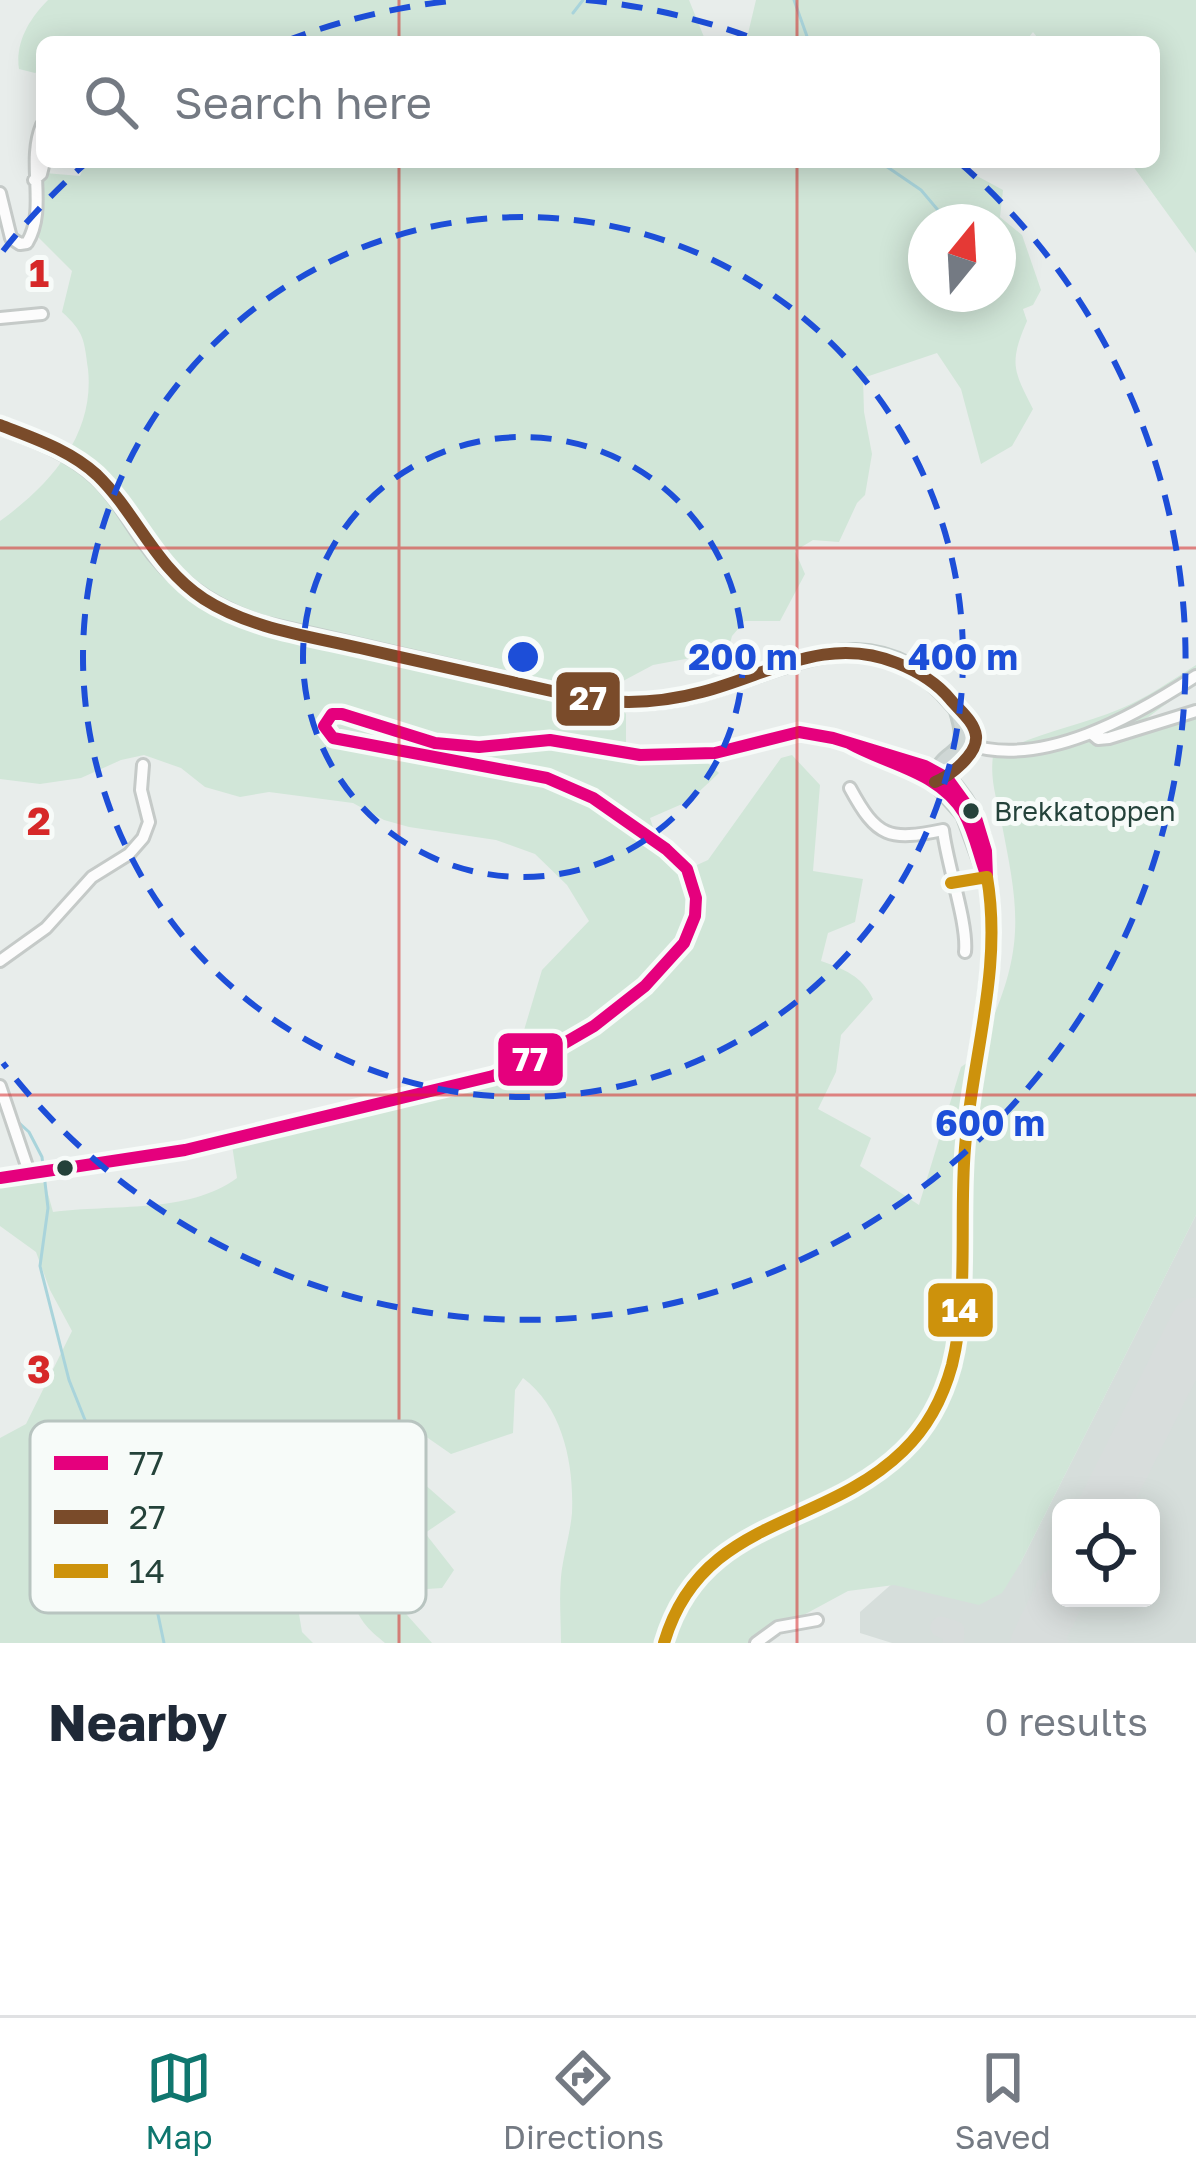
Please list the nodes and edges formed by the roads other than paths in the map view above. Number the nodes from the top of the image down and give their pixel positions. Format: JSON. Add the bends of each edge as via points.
{"nodes":[{"id":1,"x":36,"y":141,"type":"edge"},
{"id":2,"x":42,"y":168,"type":"edge"},
{"id":3,"x":34,"y":181,"type":"junction"},
{"id":4,"x":0,"y":193,"type":"edge"},
{"id":5,"x":43,"y":314,"type":"dead end"},
{"id":6,"x":0,"y":318,"type":"edge"},
{"id":7,"x":0,"y":425,"type":"edge"},
{"id":8,"x":1196,"y":676,"type":"edge"},
{"id":9,"x":1196,"y":711,"type":"edge"},
{"id":10,"x":1092,"y":734,"type":"junction"},
{"id":11,"x":970,"y":745,"type":"junction"},
{"id":12,"x":143,"y":765,"type":"dead end"},
{"id":13,"x":940,"y":777,"type":"junction"},
{"id":14,"x":850,"y":788,"type":"dead end"},
{"id":15,"x":987,"y":878,"type":"junction"},
{"id":16,"x":951,"y":883,"type":"junction"},
{"id":17,"x":965,"y":952,"type":"dead end"},
{"id":18,"x":0,"y":961,"type":"edge"},
{"id":19,"x":0,"y":1086,"type":"edge"},
{"id":20,"x":30,"y":1174,"type":"junction"},
{"id":21,"x":0,"y":1178,"type":"edge"},
{"id":22,"x":817,"y":1620,"type":"dead end"},
{"id":23,"x":664,"y":1643,"type":"edge"},
{"id":24,"x":756,"y":1643,"type":"edge"}],
"edges":[{"from":1,"to":3,"type":"street"},
{"from":2,"to":3,"type":"street"},
{"from":3,"to":4,"type":"street","via":[[36,219],[24,244],[11,238]]},
{"from":5,"to":6,"type":"street"},
{"from":7,"to":11,"type":"main road","via":[[86,466],[180,581],[264,625],[632,704],[712,689],[810,655],[854,652],[910,668],[938,687],[973,729]]},
{"from":8,"to":10,"type":"street"},
{"from":9,"to":10,"type":"street","via":[[1109,738]]},
{"from":10,"to":11,"type":"street","via":[[1002,751]]},
{"from":11,"to":13,"type":"main road"},
{"from":12,"to":18,"type":"street","via":[[143,838]]},
{"from":13,"to":15,"type":"main road","via":[[964,814]]},
{"from":13,"to":20,"type":"street","via":[[799,732],[732,751],[664,756],[550,740],[467,747],[332,714],[324,726],[333,738],[547,778],[593,798],[687,869],[696,907],[684,943],[594,1026],[493,1076],[204,1146]]},
{"from":14,"to":16,"type":"street","via":[[886,834],[943,830]]},
{"from":15,"to":16,"type":"street"},
{"from":15,"to":23,"type":"main road","via":[[991,968],[966,1130],[956,1342],[943,1392],[922,1430],[887,1465],[721,1553],[679,1604]]},
{"from":16,"to":17,"type":"street"},
{"from":19,"to":20,"type":"street"},
{"from":20,"to":21,"type":"street"},
{"from":22,"to":24,"type":"street","via":[[778,1627]]}]}
